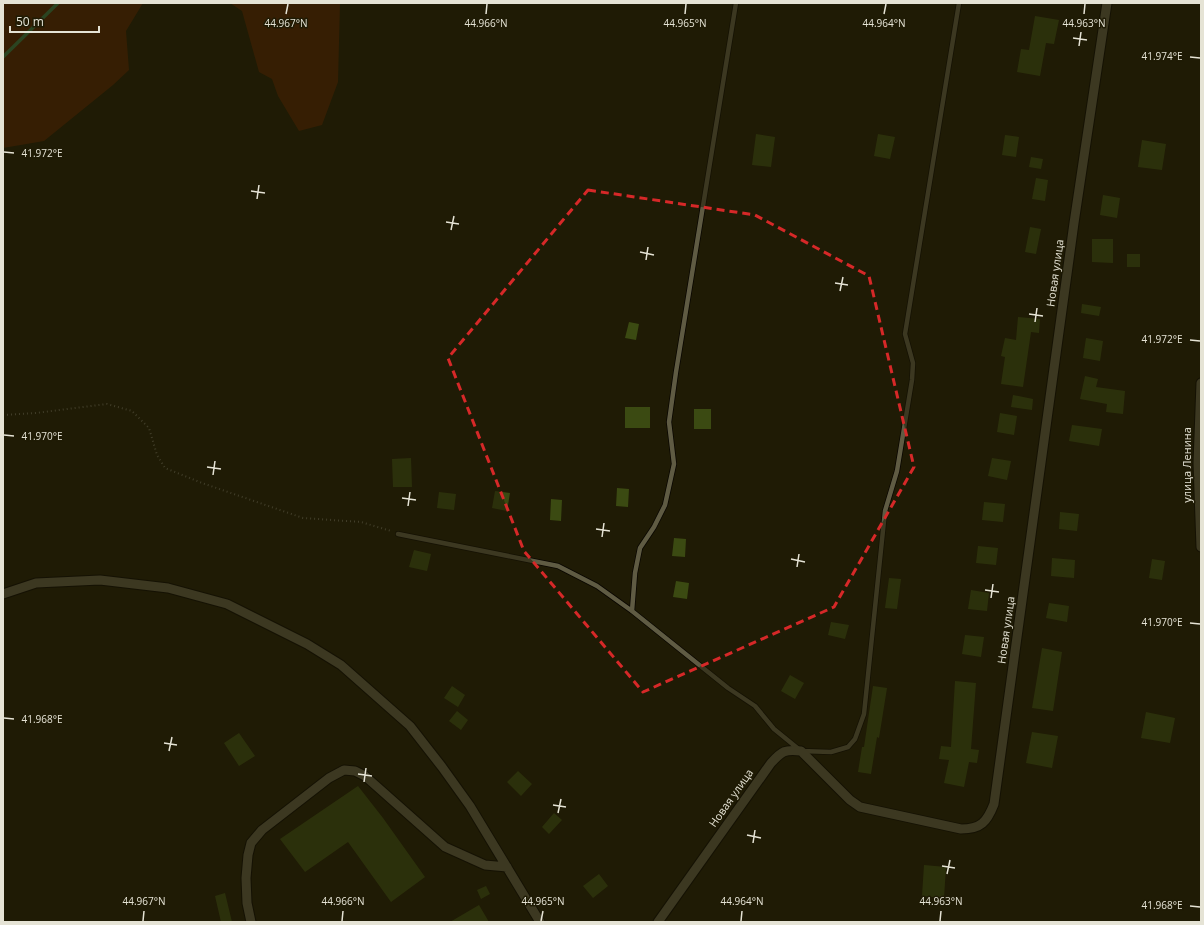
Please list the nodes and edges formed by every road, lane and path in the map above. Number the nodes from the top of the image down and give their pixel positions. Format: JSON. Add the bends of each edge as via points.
{"nodes":[{"id":1,"x":736,"y":3,"type":"edge"},
{"id":2,"x":959,"y":3,"type":"edge"},
{"id":3,"x":1107,"y":3,"type":"edge"},
{"id":4,"x":1201,"y":383,"type":"edge"},
{"id":5,"x":3,"y":414,"type":"edge"},
{"id":6,"x":398,"y":534,"type":"joint"},
{"id":7,"x":1201,"y":547,"type":"edge"},
{"id":8,"x":3,"y":594,"type":"edge"},
{"id":9,"x":632,"y":611,"type":"junction"},
{"id":10,"x":801,"y":751,"type":"junction"},
{"id":11,"x":507,"y":867,"type":"junction"},
{"id":12,"x":251,"y":922,"type":"edge"},
{"id":13,"x":540,"y":922,"type":"edge"},
{"id":14,"x":658,"y":922,"type":"edge"}],
"edges":[{"from":1,"to":9,"type":"lane","via":[[669,422],[674,464],[665,505],[640,548],[634,573]]},
{"from":2,"to":10,"type":"lane","via":[[905,334],[913,363],[912,380],[897,471],[885,511],[864,714],[855,739],[848,747],[831,752]]},
{"from":3,"to":10,"type":"street","name":"Новая улица","via":[[994,804],[989,818],[973,829],[962,829],[860,807]]},
{"from":4,"to":7,"type":"street","name":"улица Ленина","via":[[1198,464]]},
{"from":5,"to":6,"type":"path","via":[[36,413],[107,404],[132,411],[149,428],[157,455],[165,468],[304,518],[361,522]]},
{"from":6,"to":9,"type":"lane","via":[[558,566],[597,586]]},
{"from":8,"to":11,"type":"street","via":[[36,583],[100,580],[168,588],[227,604],[307,644],[341,664],[410,726],[470,806]]},
{"from":9,"to":10,"type":"lane","via":[[755,706],[774,729]]},
{"from":10,"to":14,"type":"street","name":"Новая улица","via":[[780,752],[771,762]]},
{"from":11,"to":12,"type":"street","via":[[485,865],[445,847],[364,776],[355,771],[344,770],[329,778],[268,825],[251,843],[246,878]]},
{"from":11,"to":13,"type":"street"}]}
